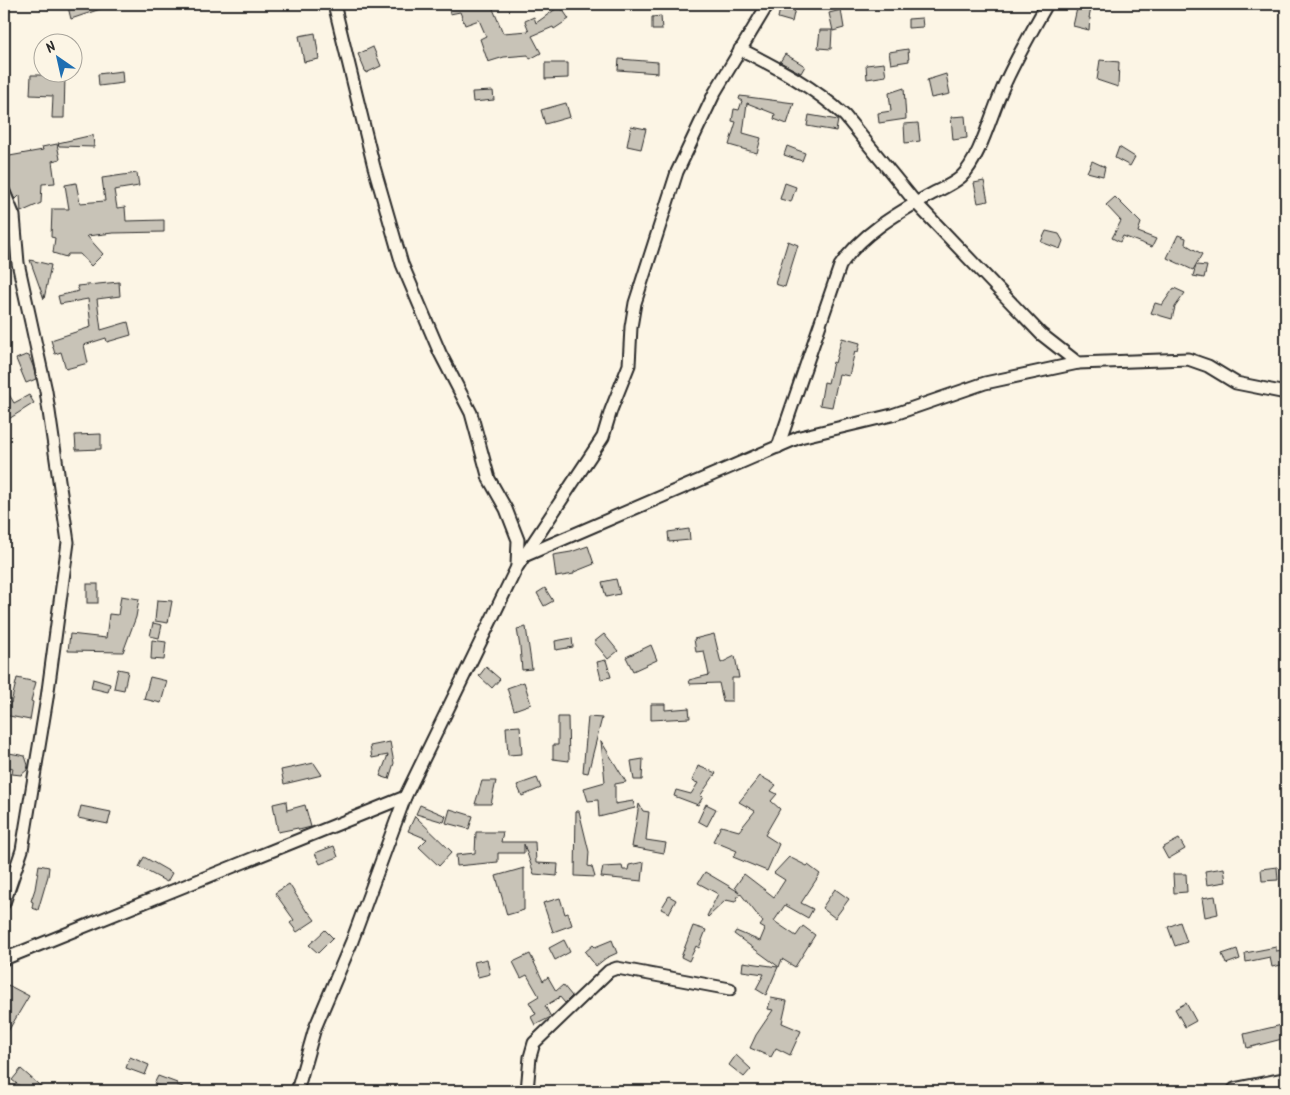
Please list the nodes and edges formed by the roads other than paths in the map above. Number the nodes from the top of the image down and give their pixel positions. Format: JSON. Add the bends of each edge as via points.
{"nodes":[{"id":1,"x":334,"y":4,"type":"edge"},
{"id":2,"x":768,"y":4,"type":"edge"},
{"id":3,"x":1047,"y":4,"type":"edge"},
{"id":4,"x":740,"y":49,"type":"junction"},
{"id":5,"x":4,"y":192,"type":"edge"},
{"id":6,"x":916,"y":203,"type":"junction"},
{"id":7,"x":1078,"y":363,"type":"junction"},
{"id":8,"x":1286,"y":393,"type":"edge"},
{"id":9,"x":778,"y":448,"type":"junction"},
{"id":10,"x":524,"y":556,"type":"junction"},
{"id":11,"x":517,"y":567,"type":"junction"},
{"id":12,"x":405,"y":797,"type":"junction"},
{"id":13,"x":4,"y":903,"type":"edge"},
{"id":14,"x":4,"y":959,"type":"edge"},
{"id":15,"x":730,"y":989,"type":"dead end"},
{"id":16,"x":1286,"y":1081,"type":"edge"},
{"id":17,"x":297,"y":1091,"type":"edge"},
{"id":18,"x":527,"y":1091,"type":"edge"},
{"id":19,"x":1236,"y":1091,"type":"edge"}],
"edges":[{"from":1,"to":11,"type":"street","via":[[402,264],[471,413],[489,480],[506,509],[518,540]]},
{"from":2,"to":4,"type":"street"},
{"from":3,"to":6,"type":"street","via":[[1005,82],[968,169],[960,178]]},
{"from":4,"to":6,"type":"street","via":[[810,86],[833,104]]},
{"from":4,"to":10,"type":"street","via":[[676,172],[635,303],[630,365],[603,437]]},
{"from":5,"to":13,"type":"street","via":[[14,216],[18,263],[46,391],[68,542],[22,850]]},
{"from":6,"to":7,"type":"street","via":[[1041,334]]},
{"from":6,"to":9,"type":"street","via":[[870,233],[849,252],[840,266]]},
{"from":7,"to":8,"type":"street","via":[[1188,359],[1208,366],[1236,383]]},
{"from":7,"to":9,"type":"street","via":[[985,383],[892,415],[800,437]]},
{"from":9,"to":10,"type":"street"},
{"from":10,"to":11,"type":"street"},
{"from":11,"to":12,"type":"street"},
{"from":12,"to":14,"type":"street"},
{"from":12,"to":17,"type":"street","via":[[352,941],[315,1028]]},
{"from":15,"to":18,"type":"street","via":[[617,968],[609,971],[534,1043]]},
{"from":16,"to":19,"type":"street"}]}
